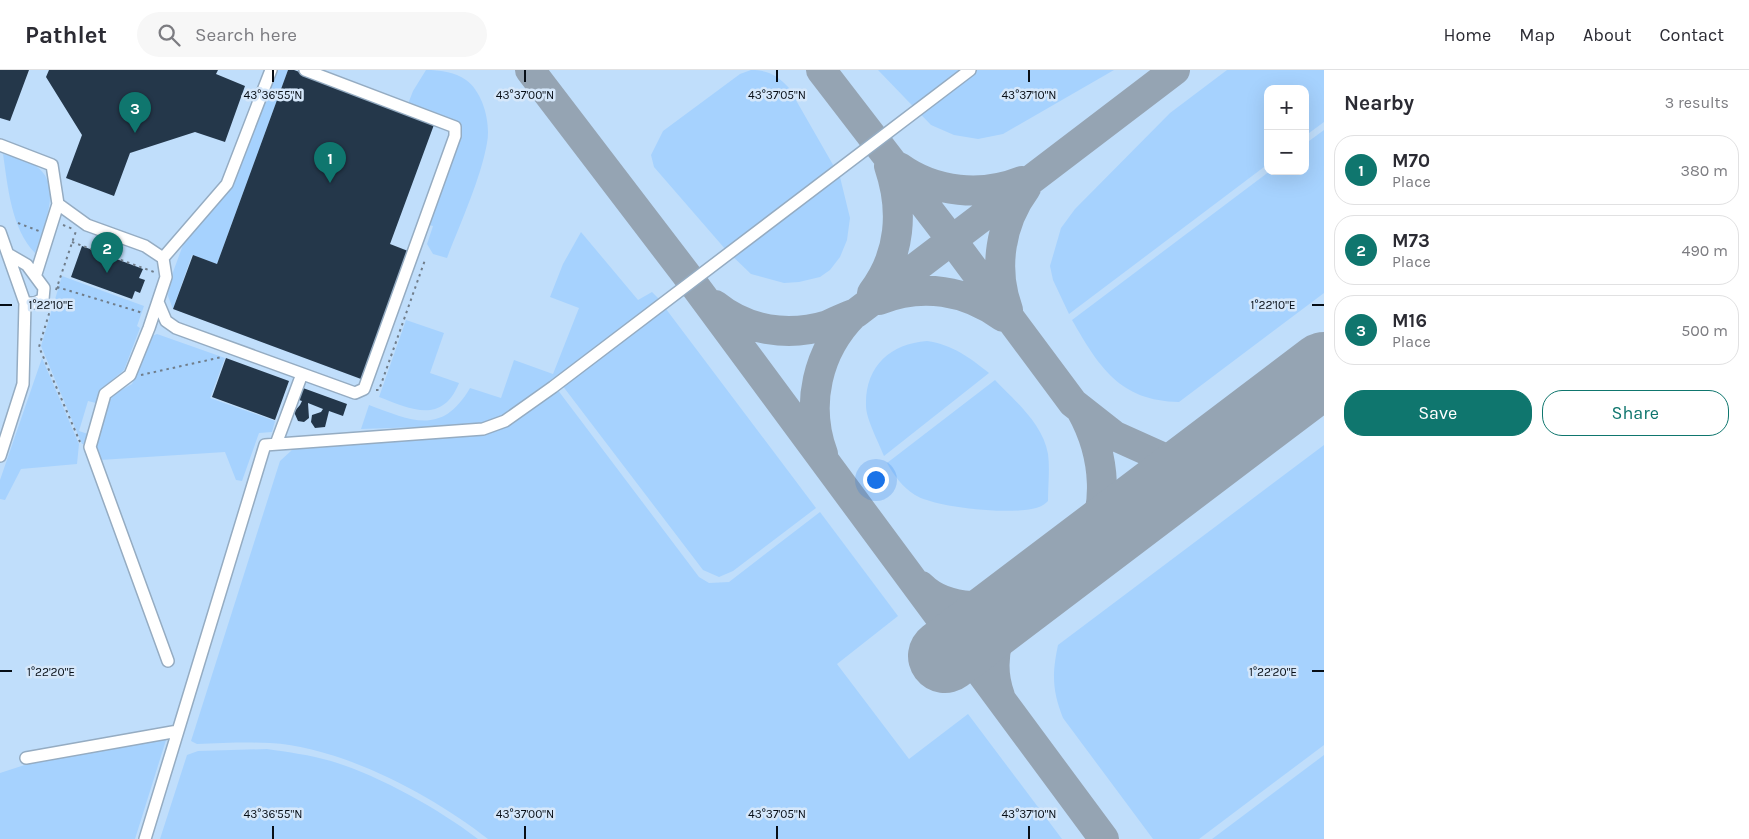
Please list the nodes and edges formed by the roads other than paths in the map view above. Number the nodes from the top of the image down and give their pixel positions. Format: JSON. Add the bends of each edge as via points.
{"nodes":[{"id":1,"x":271,"y":70,"type":"edge"},
{"id":2,"x":304,"y":70,"type":"edge"},
{"id":3,"x":970,"y":70,"type":"edge"},
{"id":4,"x":0,"y":145,"type":"edge"},
{"id":5,"x":58,"y":204,"type":"junction"},
{"id":6,"x":0,"y":232,"type":"edge"},
{"id":7,"x":8,"y":254,"type":"junction"},
{"id":8,"x":159,"y":262,"type":"junction"},
{"id":9,"x":36,"y":274,"type":"junction"},
{"id":10,"x":158,"y":302,"type":"junction"},
{"id":11,"x":25,"y":303,"type":"junction"},
{"id":12,"x":302,"y":374,"type":"junction"},
{"id":13,"x":276,"y":444,"type":"junction"},
{"id":14,"x":0,"y":456,"type":"edge"},
{"id":15,"x":168,"y":661,"type":"dead end"},
{"id":16,"x":178,"y":731,"type":"junction"},
{"id":17,"x":26,"y":758,"type":"dead end"},
{"id":18,"x":145,"y":839,"type":"edge"}],
"edges":[{"from":1,"to":8,"type":"lane","via":[[227,184]]},
{"from":2,"to":12,"type":"lane","via":[[450,123],[455,136],[364,389],[355,393]]},
{"from":3,"to":13,"type":"lane","via":[[505,421],[483,428]]},
{"from":4,"to":5,"type":"lane","via":[[52,165]]},
{"from":5,"to":8,"type":"lane","via":[[87,225],[145,246]]},
{"from":5,"to":9,"type":"lane"},
{"from":6,"to":7,"type":"lane"},
{"from":7,"to":9,"type":"lane"},
{"from":7,"to":11,"type":"lane"},
{"from":8,"to":10,"type":"lane","via":[[166,277]]},
{"from":9,"to":11,"type":"lane","via":[[44,288],[43,299]]},
{"from":10,"to":12,"type":"lane","via":[[166,321],[176,328]]},
{"from":10,"to":15,"type":"lane","via":[[130,375],[105,394],[90,447]]},
{"from":11,"to":14,"type":"lane","via":[[23,384]]},
{"from":12,"to":13,"type":"lane"},
{"from":13,"to":16,"type":"lane","via":[[265,445]]},
{"from":16,"to":17,"type":"lane"},
{"from":16,"to":18,"type":"lane"}]}
